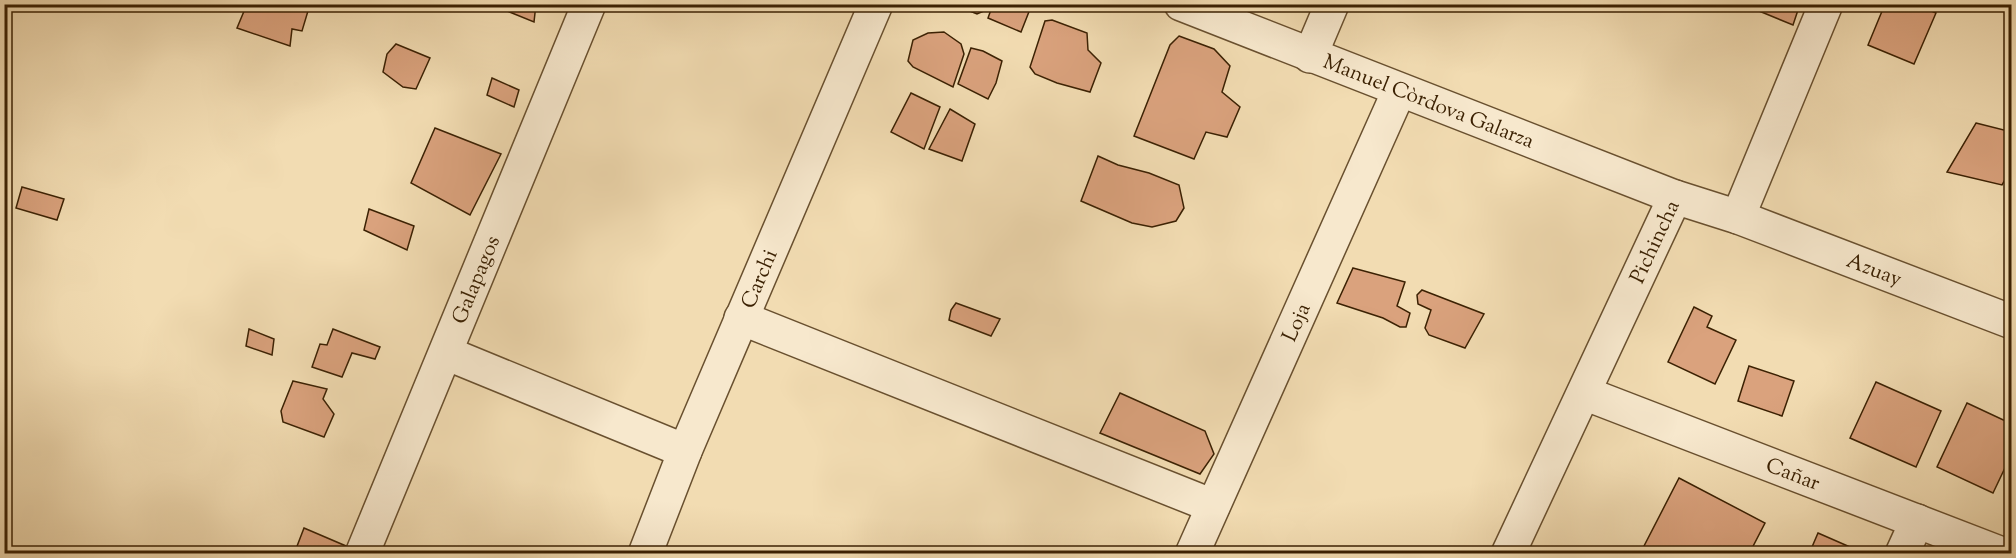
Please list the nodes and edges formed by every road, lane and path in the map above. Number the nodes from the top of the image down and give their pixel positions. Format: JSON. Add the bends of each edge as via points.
{"nodes":[{"id":1,"x":589,"y":4,"type":"edge"},
{"id":2,"x":876,"y":4,"type":"edge"},
{"id":3,"x":1181,"y":4,"type":"edge"},
{"id":4,"x":1332,"y":4,"type":"edge"},
{"id":5,"x":1826,"y":4,"type":"edge"},
{"id":6,"x":1310,"y":56,"type":"junction"},
{"id":7,"x":1399,"y":91,"type":"junction"},
{"id":8,"x":1675,"y":197,"type":"junction"},
{"id":9,"x":1738,"y":217,"type":"junction"},
{"id":10,"x":741,"y":318,"type":"junction"},
{"id":11,"x":2012,"y":322,"type":"edge"},
{"id":12,"x":446,"y":353,"type":"junction"},
{"id":13,"x":1584,"y":393,"type":"junction"},
{"id":14,"x":685,"y":451,"type":"junction"},
{"id":15,"x":1213,"y":506,"type":"junction"},
{"id":16,"x":1917,"y":521,"type":"junction"},
{"id":17,"x":362,"y":554,"type":"edge"},
{"id":18,"x":645,"y":554,"type":"edge"},
{"id":19,"x":1192,"y":554,"type":"edge"},
{"id":20,"x":1508,"y":554,"type":"edge"},
{"id":21,"x":1902,"y":554,"type":"edge"},
{"id":22,"x":2002,"y":554,"type":"edge"}],
"edges":[{"from":1,"to":12,"type":"street","name":"Galapagos"},
{"from":2,"to":10,"type":"street","name":"Carchi"},
{"from":3,"to":6,"type":"street","name":"Manuel Còrdova Galarza"},
{"from":4,"to":6,"type":"street"},
{"from":5,"to":9,"type":"street"},
{"from":6,"to":7,"type":"street","name":"Manuel Còrdova Galarza"},
{"from":7,"to":8,"type":"street","name":"Manuel Còrdova Galarza"},
{"from":7,"to":15,"type":"street","name":"Loja"},
{"from":8,"to":9,"type":"street","name":"Pichincha"},
{"from":8,"to":13,"type":"street","name":"Pichincha"},
{"from":9,"to":11,"type":"street","name":"Azuay"},
{"from":10,"to":14,"type":"street","name":"Carchi"},
{"from":10,"to":15,"type":"street"},
{"from":12,"to":14,"type":"street"},
{"from":12,"to":17,"type":"street","name":"Galapagos"},
{"from":13,"to":16,"type":"street","name":"Cañar"},
{"from":13,"to":20,"type":"street","name":"Pichincha"},
{"from":14,"to":18,"type":"street","name":"Carchi"},
{"from":15,"to":19,"type":"street","name":"Loja"},
{"from":16,"to":21,"type":"street"},
{"from":16,"to":22,"type":"street","name":"Cañar"}]}
